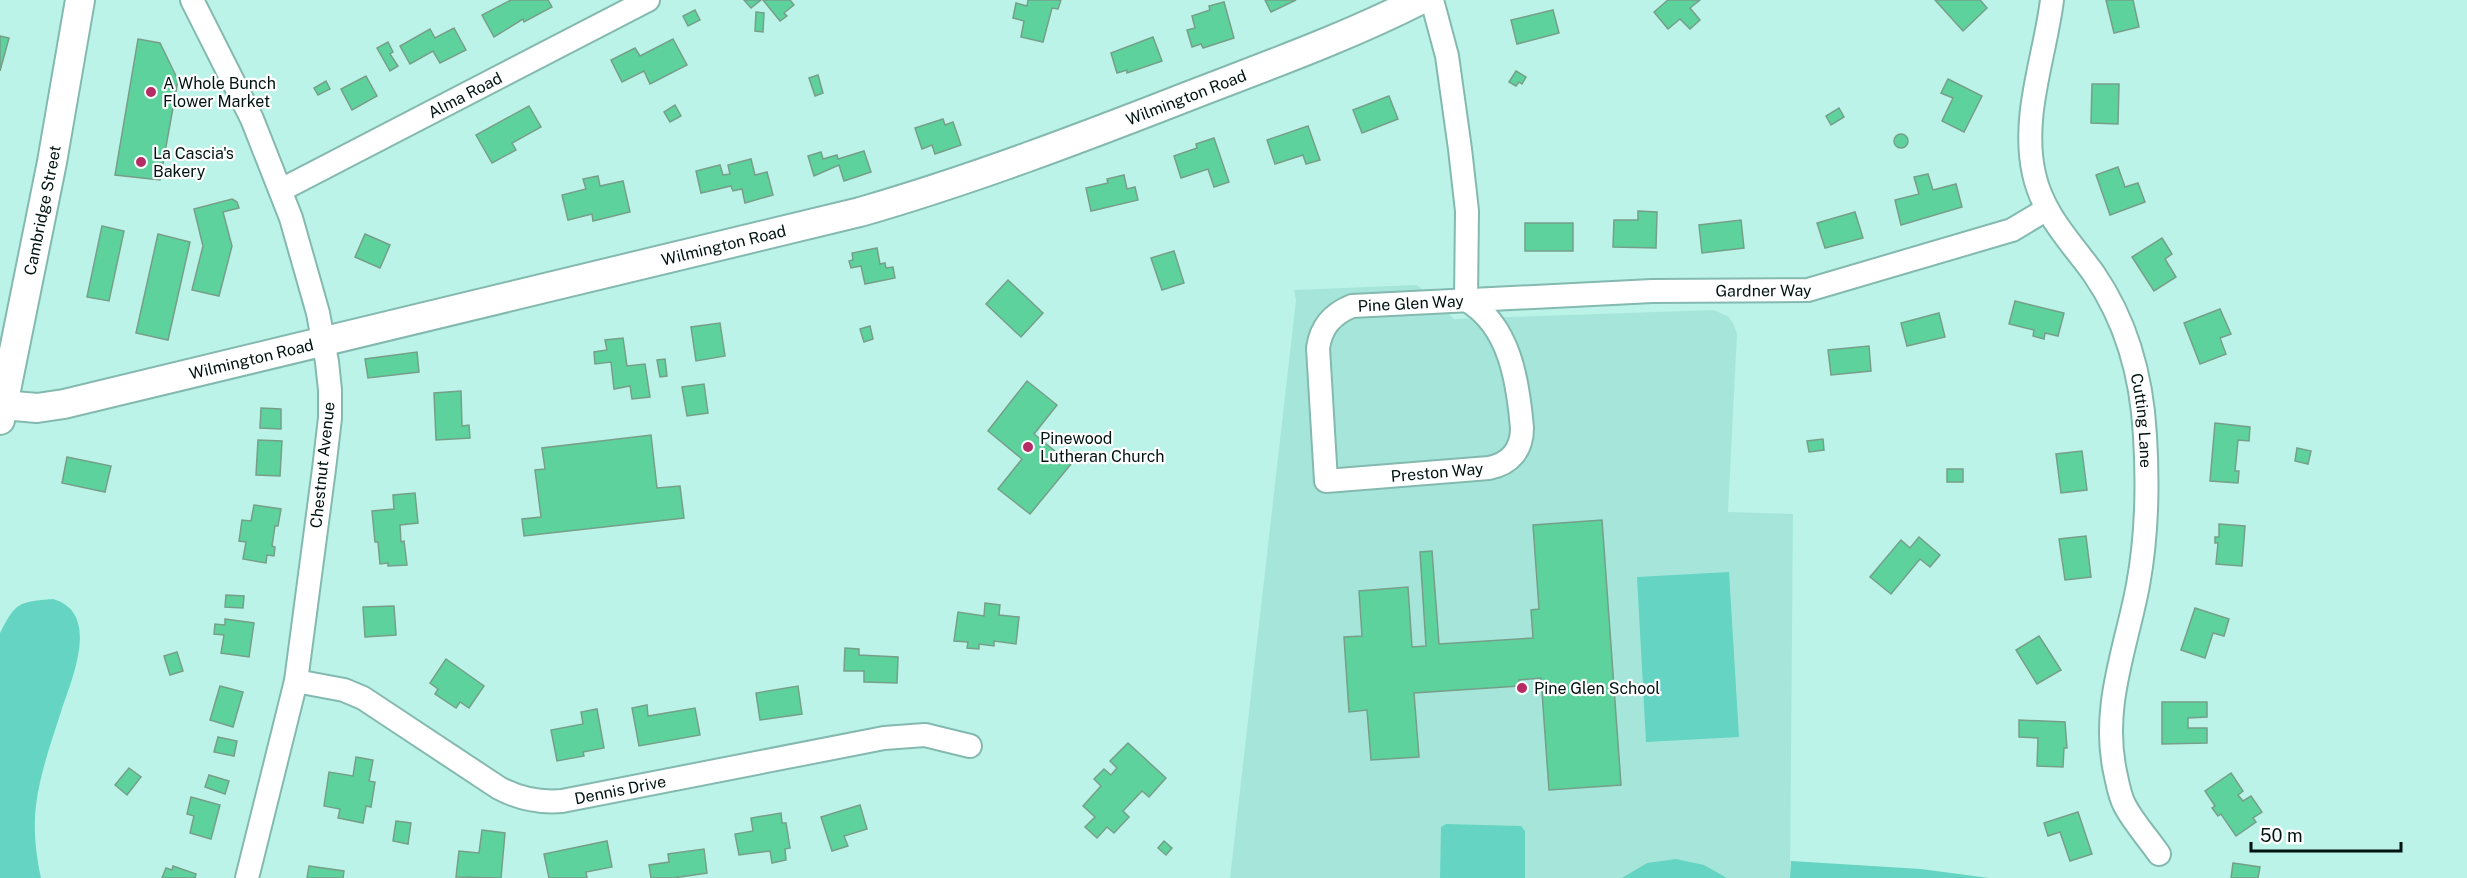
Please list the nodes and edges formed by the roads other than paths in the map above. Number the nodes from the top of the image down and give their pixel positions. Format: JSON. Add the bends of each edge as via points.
{"nodes":[{"id":1,"x":80,"y":0,"type":"edge"},
{"id":2,"x":192,"y":0,"type":"edge"},
{"id":3,"x":648,"y":0,"type":"edge"},
{"id":4,"x":1419,"y":0,"type":"edge"},
{"id":5,"x":1431,"y":0,"type":"edge"},
{"id":6,"x":2052,"y":0,"type":"edge"},
{"id":7,"x":280,"y":190,"type":"junction"},
{"id":8,"x":2047,"y":209,"type":"junction"},
{"id":9,"x":1466,"y":300,"type":"junction"},
{"id":10,"x":324,"y":340,"type":"junction"},
{"id":11,"x":2,"y":412,"type":"edge"},
{"id":12,"x":1326,"y":481,"type":"joint"},
{"id":13,"x":296,"y":681,"type":"junction"},
{"id":14,"x":970,"y":746,"type":"dead end"},
{"id":15,"x":2159,"y":854,"type":"dead end"},
{"id":16,"x":247,"y":878,"type":"edge"}],
"edges":[{"from":1,"to":11,"type":"main road","name":"Cambridge Street"},
{"from":2,"to":7,"type":"street","name":"Chestnut Avenue","via":[[252,119]]},
{"from":3,"to":7,"type":"street","name":"Alma Road"},
{"from":4,"to":10,"type":"main road","name":"Wilmington Road","via":[[1293,55],[952,184],[765,236]]},
{"from":5,"to":9,"type":"street","name":"Pine Glen Way","via":[[1447,56],[1462,169],[1467,220]]},
{"from":6,"to":8,"type":"street","name":"Cutting Lane","via":[[2030,130],[2034,172]]},
{"from":7,"to":10,"type":"street","name":"Chestnut Avenue","via":[[299,244]]},
{"from":8,"to":9,"type":"street","name":"Gardner Way","via":[[2012,230],[1808,290],[1652,291]]},
{"from":8,"to":15,"type":"street","name":"Cutting Lane","via":[[2112,305],[2140,387],[2146,477],[2142,555],[2114,693],[2110,736],[2123,803]]},
{"from":9,"to":12,"type":"street","name":"Pine Glen Way","via":[[1358,304],[1340,311],[1323,330],[1318,348]]},
{"from":9,"to":12,"type":"street","name":"Preston Way","via":[[1491,324],[1512,364],[1522,428],[1516,452],[1504,463],[1489,468]]},
{"from":10,"to":11,"type":"main road","name":"Wilmington Road","via":[[64,404]]},
{"from":10,"to":13,"type":"street","name":"Chestnut Avenue","via":[[330,418]]},
{"from":13,"to":14,"type":"street","name":"Dennis Drive","via":[[344,690],[363,698],[500,788],[540,802],[562,801],[884,738],[925,735]]},
{"from":13,"to":16,"type":"street","name":"Chestnut Avenue"}]}
